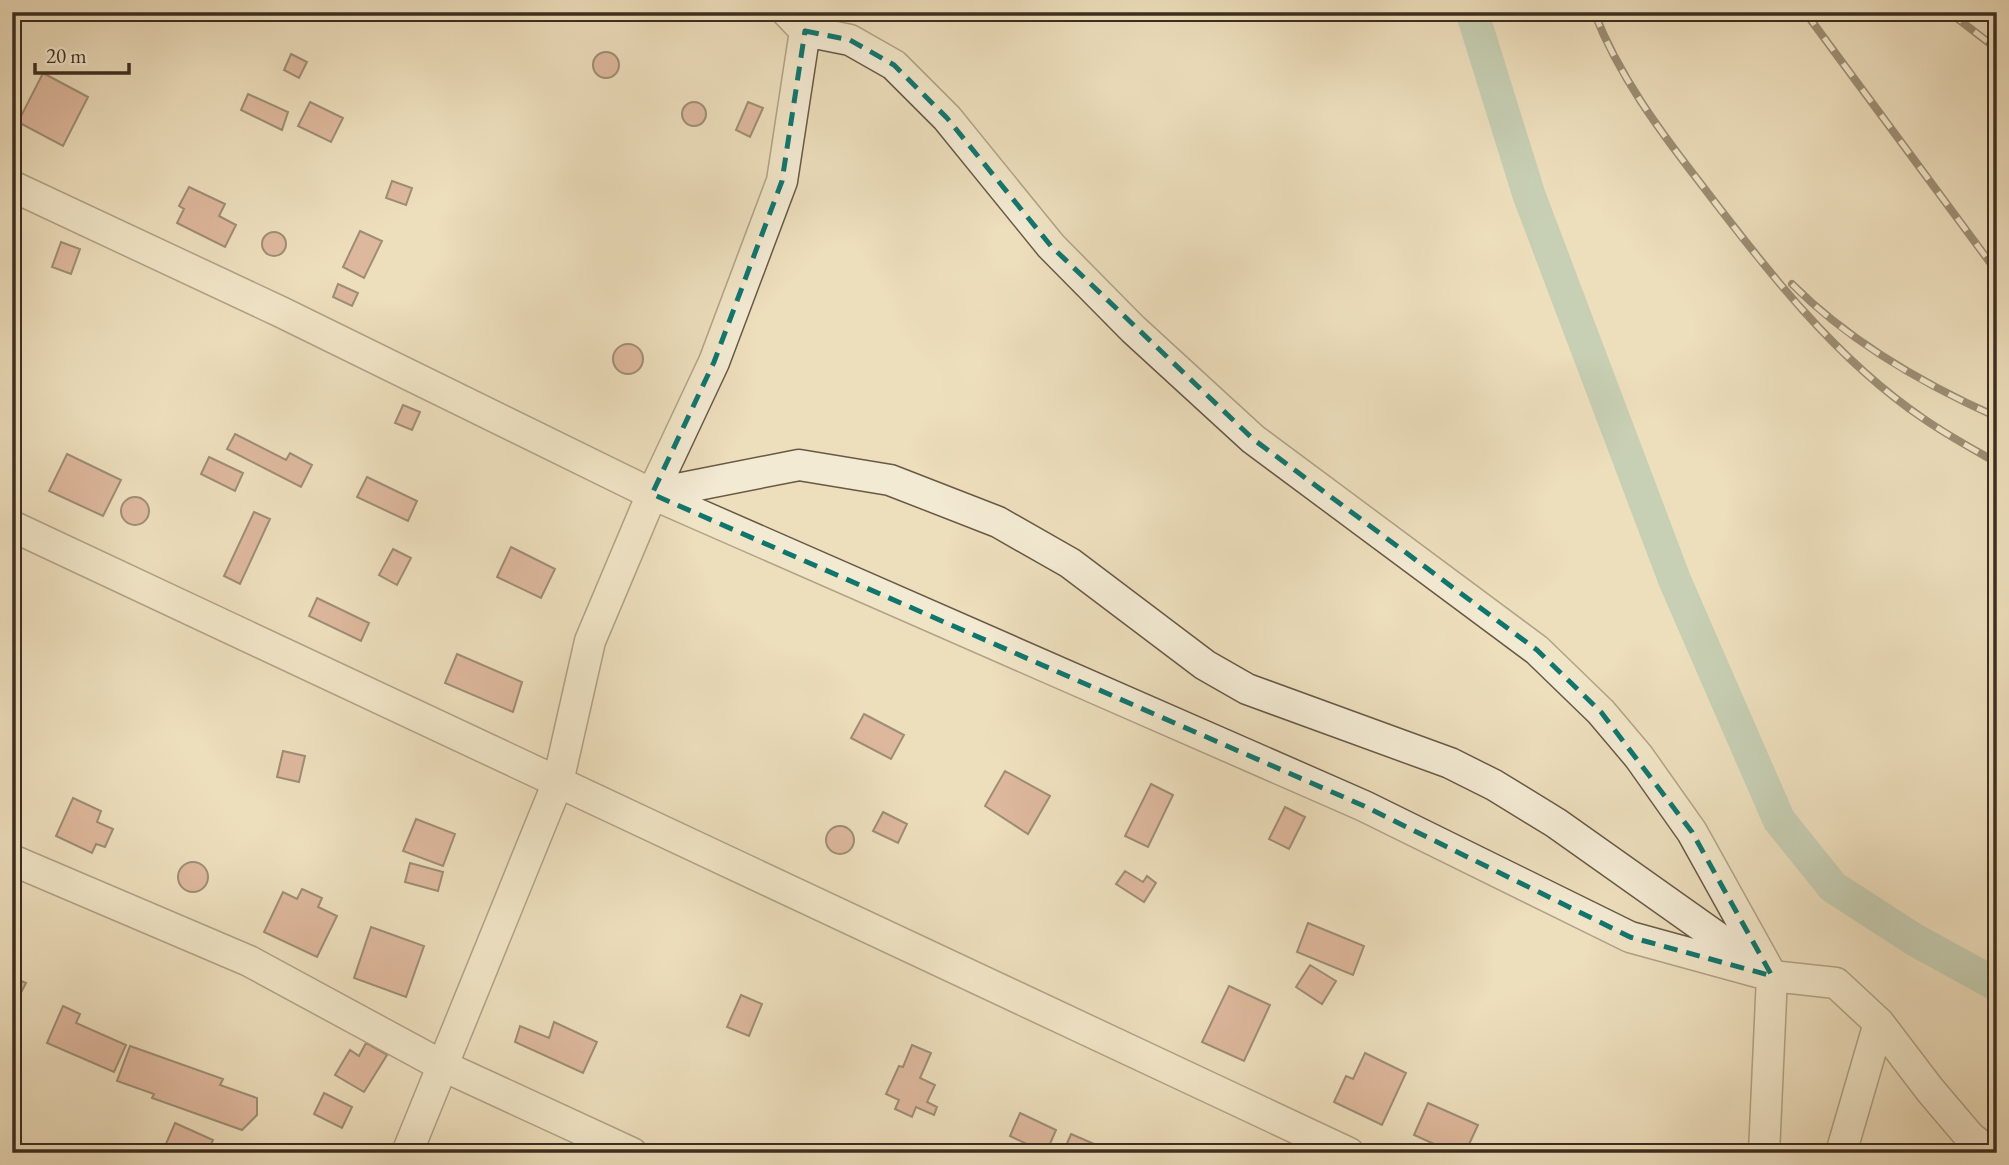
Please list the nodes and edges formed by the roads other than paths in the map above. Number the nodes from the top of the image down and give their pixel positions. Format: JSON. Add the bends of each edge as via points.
{"nodes":[{"id":1,"x":796,"y":22,"type":"edge"},
{"id":2,"x":12,"y":186,"type":"edge"},
{"id":3,"x":652,"y":494,"type":"junction"},
{"id":4,"x":12,"y":526,"type":"edge"},
{"id":5,"x":558,"y":782,"type":"junction"},
{"id":6,"x":12,"y":860,"type":"edge"},
{"id":7,"x":1772,"y":976,"type":"junction"},
{"id":8,"x":1879,"y":1023,"type":"junction"},
{"id":9,"x":441,"y":1065,"type":"junction"},
{"id":10,"x":407,"y":1153,"type":"edge"},
{"id":11,"x":632,"y":1153,"type":"edge"},
{"id":12,"x":1349,"y":1153,"type":"edge"},
{"id":13,"x":1764,"y":1153,"type":"edge"},
{"id":14,"x":1841,"y":1153,"type":"edge"},
{"id":15,"x":1990,"y":1153,"type":"edge"}],
"edges":[{"from":1,"to":3,"type":"street","via":[[782,181],[714,362]]},
{"from":1,"to":7,"type":"street","via":[[850,40],[894,65],[947,118],[1051,246],[1233,421],[1366,526],[1537,650],[1592,703],[1639,757],[1692,832]]},
{"from":2,"to":3,"type":"street"},
{"from":3,"to":5,"type":"street","via":[[590,641]]},
{"from":3,"to":7,"type":"street","via":[[1364,806],[1630,937]]},
{"from":3,"to":7,"type":"street","via":[[799,465],[890,480],[998,522],[1070,563],[1205,665],[1247,689],[1450,763],[1494,785],[1556,823]]},
{"from":4,"to":5,"type":"street"},
{"from":5,"to":9,"type":"street"},
{"from":5,"to":12,"type":"street"},
{"from":6,"to":9,"type":"street","via":[[249,961]]},
{"from":7,"to":8,"type":"street","via":[[1836,983]]},
{"from":7,"to":13,"type":"street"},
{"from":8,"to":14,"type":"street"},
{"from":8,"to":15,"type":"street","via":[[1970,1137]]},
{"from":9,"to":10,"type":"street"},
{"from":9,"to":11,"type":"street"}]}
